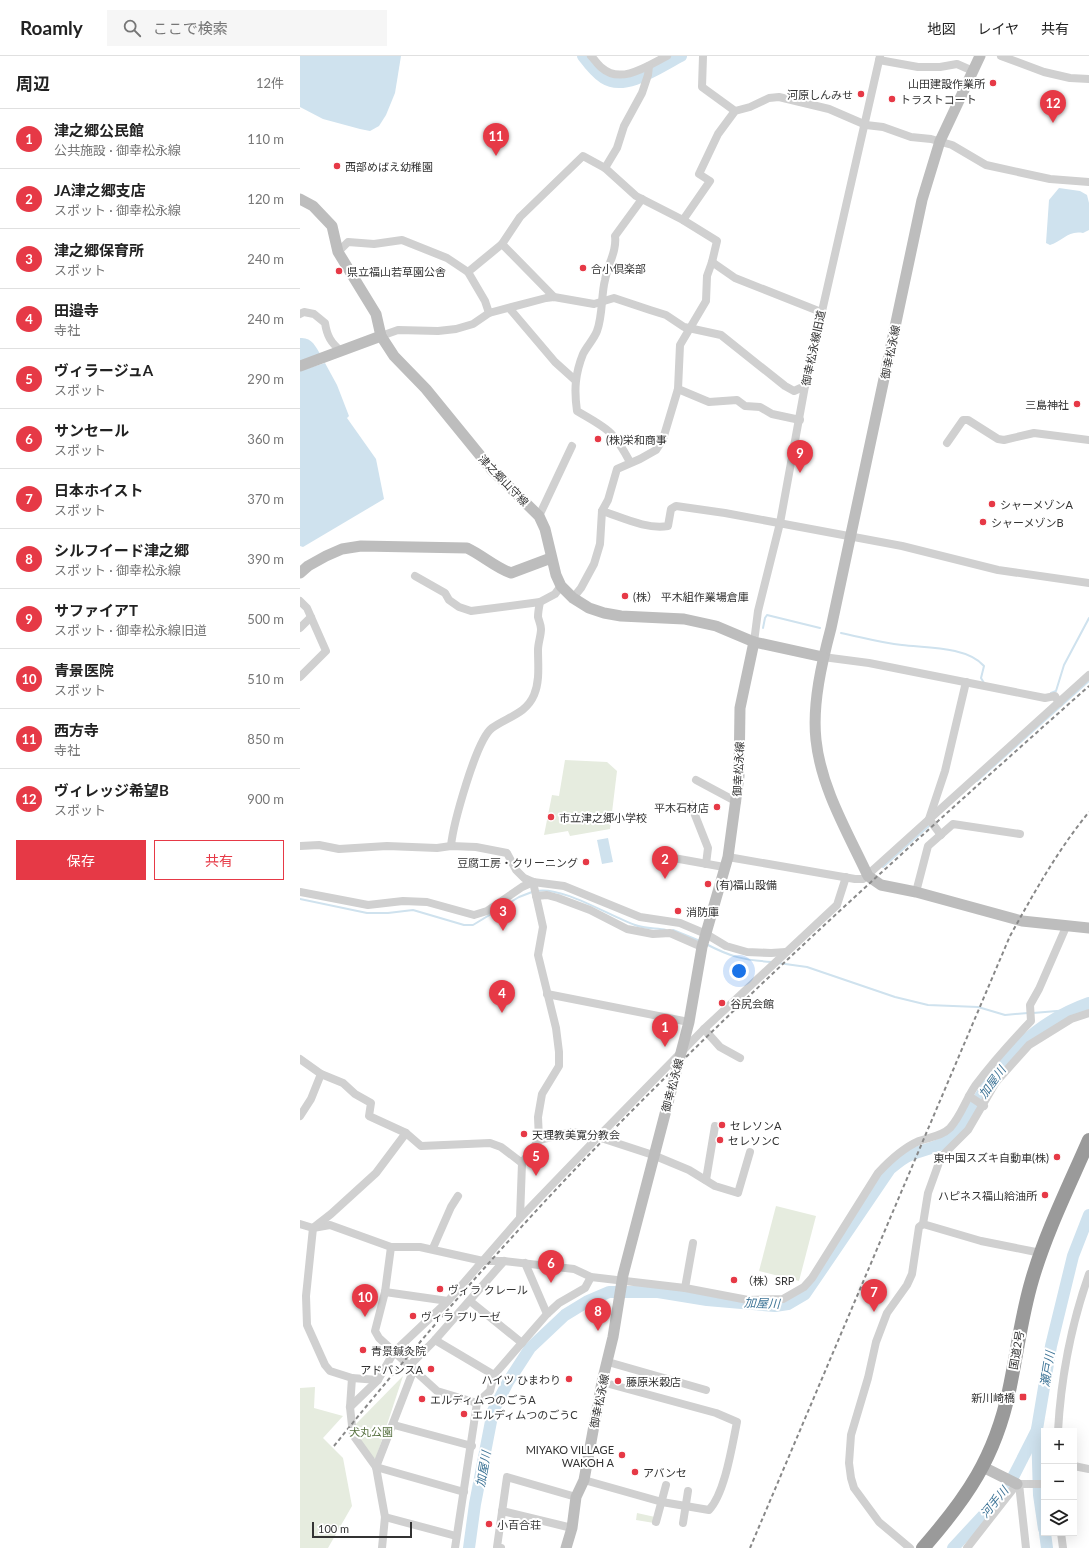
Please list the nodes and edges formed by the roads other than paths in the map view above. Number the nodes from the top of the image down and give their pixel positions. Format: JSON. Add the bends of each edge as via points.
{"nodes":[{"id":1,"x":591,"y":56,"type":"edge"},
{"id":2,"x":667,"y":56,"type":"edge"},
{"id":3,"x":703,"y":56,"type":"edge"},
{"id":4,"x":980,"y":56,"type":"edge"},
{"id":5,"x":1001,"y":56,"type":"edge"},
{"id":6,"x":880,"y":58,"type":"edge"},
{"id":7,"x":649,"y":70,"type":"junction"},
{"id":8,"x":973,"y":71,"type":"junction"},
{"id":9,"x":1089,"y":79,"type":"edge"},
{"id":10,"x":735,"y":111,"type":"junction"},
{"id":11,"x":866,"y":125,"type":"junction"},
{"id":12,"x":940,"y":141,"type":"junction"},
{"id":13,"x":605,"y":168,"type":"junction"},
{"id":14,"x":1089,"y":182,"type":"edge"},
{"id":15,"x":300,"y":199,"type":"edge"},
{"id":16,"x":642,"y":199,"type":"junction"},
{"id":17,"x":683,"y":220,"type":"junction"},
{"id":18,"x":502,"y":244,"type":"junction"},
{"id":19,"x":338,"y":252,"type":"junction"},
{"id":20,"x":712,"y":262,"type":"junction"},
{"id":21,"x":468,"y":272,"type":"junction"},
{"id":22,"x":554,"y":298,"type":"junction"},
{"id":23,"x":603,"y":302,"type":"junction"},
{"id":24,"x":510,"y":309,"type":"junction"},
{"id":25,"x":821,"y":312,"type":"junction"},
{"id":26,"x":300,"y":314,"type":"edge"},
{"id":27,"x":489,"y":314,"type":"junction"},
{"id":28,"x":690,"y":328,"type":"junction"},
{"id":29,"x":382,"y":336,"type":"junction"},
{"id":30,"x":342,"y":351,"type":"junction"},
{"id":31,"x":300,"y":366,"type":"edge"},
{"id":32,"x":575,"y":380,"type":"junction"},
{"id":33,"x":805,"y":386,"type":"junction"},
{"id":34,"x":678,"y":389,"type":"junction"},
{"id":35,"x":800,"y":420,"type":"junction"},
{"id":36,"x":1089,"y":440,"type":"edge"},
{"id":37,"x":947,"y":443,"type":"dead end"},
{"id":38,"x":572,"y":446,"type":"dead end"},
{"id":39,"x":630,"y":462,"type":"junction"},
{"id":40,"x":602,"y":511,"type":"junction"},
{"id":41,"x":539,"y":516,"type":"junction"},
{"id":42,"x":780,"y":523,"type":"junction"},
{"id":43,"x":850,"y":538,"type":"junction"},
{"id":44,"x":551,"y":558,"type":"junction"},
{"id":45,"x":300,"y":573,"type":"edge"},
{"id":46,"x":415,"y":576,"type":"dead end"},
{"id":47,"x":1089,"y":582,"type":"edge"},
{"id":48,"x":561,"y":586,"type":"junction"},
{"id":49,"x":573,"y":598,"type":"junction"},
{"id":50,"x":300,"y":601,"type":"edge"},
{"id":51,"x":540,"y":602,"type":"junction"},
{"id":52,"x":311,"y":617,"type":"junction"},
{"id":53,"x":300,"y":628,"type":"edge"},
{"id":54,"x":754,"y":642,"type":"junction"},
{"id":55,"x":823,"y":657,"type":"junction"},
{"id":56,"x":1089,"y":675,"type":"edge"},
{"id":57,"x":300,"y":677,"type":"edge"},
{"id":58,"x":966,"y":682,"type":"junction"},
{"id":59,"x":1058,"y":703,"type":"junction"},
{"id":60,"x":696,"y":780,"type":"dead end"},
{"id":61,"x":737,"y":802,"type":"junction"},
{"id":62,"x":691,"y":805,"type":"dead end"},
{"id":63,"x":931,"y":822,"type":"junction"},
{"id":64,"x":1020,"y":834,"type":"dead end"},
{"id":65,"x":941,"y":835,"type":"junction"},
{"id":66,"x":300,"y":846,"type":"edge"},
{"id":67,"x":450,"y":846,"type":"junction"},
{"id":68,"x":668,"y":857,"type":"dead end"},
{"id":69,"x":726,"y":862,"type":"junction"},
{"id":70,"x":706,"y":864,"type":"junction"},
{"id":71,"x":868,"y":876,"type":"junction"},
{"id":72,"x":846,"y":877,"type":"junction"},
{"id":73,"x":533,"y":882,"type":"junction"},
{"id":74,"x":300,"y":892,"type":"edge"},
{"id":75,"x":916,"y":892,"type":"junction"},
{"id":76,"x":536,"y":896,"type":"junction"},
{"id":77,"x":594,"y":899,"type":"junction"},
{"id":78,"x":590,"y":910,"type":"junction"},
{"id":79,"x":1066,"y":926,"type":"junction"},
{"id":80,"x":1089,"y":928,"type":"edge"},
{"id":81,"x":704,"y":941,"type":"junction"},
{"id":82,"x":786,"y":952,"type":"junction"},
{"id":83,"x":547,"y":994,"type":"junction"},
{"id":84,"x":1089,"y":1013,"type":"edge"},
{"id":85,"x":689,"y":1022,"type":"junction"},
{"id":86,"x":704,"y":1029,"type":"junction"},
{"id":87,"x":681,"y":1053,"type":"junction"},
{"id":88,"x":740,"y":1058,"type":"dead end"},
{"id":89,"x":300,"y":1059,"type":"edge"},
{"id":90,"x":321,"y":1074,"type":"junction"},
{"id":91,"x":970,"y":1097,"type":"junction"},
{"id":92,"x":983,"y":1105,"type":"junction"},
{"id":93,"x":300,"y":1116,"type":"edge"},
{"id":94,"x":715,"y":1126,"type":"dead end"},
{"id":95,"x":406,"y":1133,"type":"junction"},
{"id":96,"x":598,"y":1137,"type":"junction"},
{"id":97,"x":539,"y":1140,"type":"junction"},
{"id":98,"x":1089,"y":1140,"type":"edge"},
{"id":99,"x":750,"y":1152,"type":"dead end"},
{"id":100,"x":653,"y":1156,"type":"junction"},
{"id":101,"x":1089,"y":1157,"type":"edge"},
{"id":102,"x":522,"y":1163,"type":"junction"},
{"id":103,"x":706,"y":1180,"type":"junction"},
{"id":104,"x":458,"y":1196,"type":"dead end"},
{"id":105,"x":520,"y":1218,"type":"junction"},
{"id":106,"x":300,"y":1224,"type":"edge"},
{"id":107,"x":923,"y":1224,"type":"junction"},
{"id":108,"x":313,"y":1228,"type":"junction"},
{"id":109,"x":693,"y":1243,"type":"dead end"},
{"id":110,"x":391,"y":1247,"type":"junction"},
{"id":111,"x":433,"y":1248,"type":"junction"},
{"id":112,"x":1041,"y":1253,"type":"junction"},
{"id":113,"x":483,"y":1261,"type":"junction"},
{"id":114,"x":504,"y":1261,"type":"junction"},
{"id":115,"x":525,"y":1263,"type":"junction"},
{"id":116,"x":1089,"y":1274,"type":"edge"},
{"id":117,"x":591,"y":1277,"type":"junction"},
{"id":118,"x":620,"y":1288,"type":"junction"},
{"id":119,"x":685,"y":1288,"type":"junction"},
{"id":120,"x":385,"y":1292,"type":"junction"},
{"id":121,"x":448,"y":1301,"type":"junction"},
{"id":122,"x":470,"y":1301,"type":"junction"},
{"id":123,"x":547,"y":1314,"type":"junction"},
{"id":124,"x":435,"y":1340,"type":"junction"},
{"id":125,"x":522,"y":1343,"type":"junction"},
{"id":126,"x":394,"y":1352,"type":"junction"},
{"id":127,"x":608,"y":1362,"type":"junction"},
{"id":128,"x":410,"y":1365,"type":"junction"},
{"id":129,"x":494,"y":1375,"type":"junction"},
{"id":130,"x":352,"y":1378,"type":"junction"},
{"id":131,"x":378,"y":1380,"type":"junction"},
{"id":132,"x":602,"y":1382,"type":"junction"},
{"id":133,"x":706,"y":1390,"type":"dead end"},
{"id":134,"x":477,"y":1403,"type":"junction"},
{"id":135,"x":350,"y":1408,"type":"junction"},
{"id":136,"x":394,"y":1425,"type":"junction"},
{"id":137,"x":1058,"y":1428,"type":"edge"},
{"id":138,"x":472,"y":1446,"type":"junction"},
{"id":139,"x":376,"y":1467,"type":"junction"},
{"id":140,"x":1077,"y":1467,"type":"edge"},
{"id":141,"x":1089,"y":1469,"type":"edge"},
{"id":142,"x":990,"y":1471,"type":"junction"},
{"id":143,"x":584,"y":1480,"type":"junction"},
{"id":144,"x":1018,"y":1484,"type":"junction"},
{"id":145,"x":1041,"y":1484,"type":"edge"},
{"id":146,"x":666,"y":1485,"type":"dead end"},
{"id":147,"x":688,"y":1491,"type":"dead end"},
{"id":148,"x":464,"y":1492,"type":"junction"},
{"id":149,"x":576,"y":1497,"type":"junction"},
{"id":150,"x":662,"y":1502,"type":"junction"},
{"id":151,"x":686,"y":1506,"type":"junction"},
{"id":152,"x":502,"y":1511,"type":"junction"},
{"id":153,"x":385,"y":1517,"type":"junction"},
{"id":154,"x":656,"y":1522,"type":"dead end"},
{"id":155,"x":683,"y":1523,"type":"dead end"},
{"id":156,"x":572,"y":1528,"type":"junction"},
{"id":157,"x":456,"y":1536,"type":"junction"},
{"id":158,"x":1061,"y":1536,"type":"edge"},
{"id":159,"x":382,"y":1548,"type":"edge"},
{"id":160,"x":455,"y":1548,"type":"edge"},
{"id":161,"x":501,"y":1548,"type":"edge"},
{"id":162,"x":566,"y":1548,"type":"edge"},
{"id":163,"x":910,"y":1548,"type":"edge"},
{"id":164,"x":923,"y":1548,"type":"edge"},
{"id":165,"x":932,"y":1548,"type":"edge"},
{"id":166,"x":967,"y":1548,"type":"edge"},
{"id":167,"x":1026,"y":1548,"type":"edge"},
{"id":168,"x":1063,"y":1548,"type":"edge"}],
"edges":[{"from":1,"to":7,"type":"street","via":[[602,69],[611,73]]},
{"from":2,"to":7,"type":"street"},
{"from":3,"to":10,"type":"street","via":[[702,87]]},
{"from":4,"to":8,"type":"main road","name":"御幸松永線"},
{"from":5,"to":9,"type":"street","via":[[1044,72]]},
{"from":6,"to":8,"type":"street","via":[[918,67],[957,64]]},
{"from":6,"to":11,"type":"street","name":"御幸松永線旧道"},
{"from":7,"to":13,"type":"street","via":[[642,93],[624,126],[618,148]]},
{"from":8,"to":12,"type":"main road","name":"御幸松永線"},
{"from":10,"to":11,"type":"street","via":[[769,98],[779,97],[829,110]]},
{"from":10,"to":17,"type":"street","via":[[718,134],[699,174],[710,181]]},
{"from":11,"to":12,"type":"street","via":[[883,127],[911,137]]},
{"from":11,"to":25,"type":"street","name":"御幸松永線旧道"},
{"from":12,"to":14,"type":"street","via":[[952,145],[986,165],[1050,179]]},
{"from":12,"to":43,"type":"main road","name":"御幸松永線","via":[[922,200]]},
{"from":13,"to":16,"type":"street"},
{"from":13,"to":18,"type":"street","via":[[583,156],[520,217]]},
{"from":15,"to":19,"type":"main road","name":"津之郷山守線","via":[[313,206],[332,226]]},
{"from":16,"to":17,"type":"street"},
{"from":16,"to":23,"type":"street","via":[[616,236],[616,247],[605,280]]},
{"from":17,"to":20,"type":"street","via":[[717,241]]},
{"from":18,"to":21,"type":"street"},
{"from":18,"to":22,"type":"street"},
{"from":19,"to":21,"type":"street","via":[[348,242],[374,244],[402,240],[447,258]]},
{"from":19,"to":29,"type":"main road","name":"津之郷山守線","via":[[376,314]]},
{"from":20,"to":25,"type":"street","via":[[735,278]]},
{"from":20,"to":28,"type":"street","via":[[707,276],[706,301]]},
{"from":21,"to":27,"type":"street","via":[[485,301]]},
{"from":22,"to":23,"type":"street","via":[[594,304]]},
{"from":22,"to":24,"type":"street"},
{"from":23,"to":28,"type":"street","via":[[614,298],[666,315]]},
{"from":23,"to":32,"type":"street","via":[[597,330],[583,354]]},
{"from":24,"to":27,"type":"street"},
{"from":24,"to":32,"type":"street","via":[[555,362]]},
{"from":25,"to":33,"type":"street","name":"御幸松永線旧道"},
{"from":26,"to":30,"type":"street","via":[[314,314],[325,323],[326,334],[334,346]]},
{"from":27,"to":29,"type":"street","via":[[473,324],[456,329],[398,330]]},
{"from":28,"to":33,"type":"street","via":[[721,335],[794,391]]},
{"from":28,"to":34,"type":"street","via":[[680,345]]},
{"from":29,"to":30,"type":"main road"},
{"from":29,"to":41,"type":"main road","name":"津之郷山守線","via":[[394,356],[426,389],[492,470]]},
{"from":30,"to":31,"type":"main road"},
{"from":32,"to":39,"type":"street","via":[[577,411],[607,428],[617,438]]},
{"from":33,"to":35,"type":"street","name":"御幸松永線旧道"},
{"from":34,"to":35,"type":"street","via":[[709,402],[737,400],[745,406],[760,407],[772,414]]},
{"from":34,"to":39,"type":"street","via":[[663,440],[656,450],[640,460]]},
{"from":35,"to":42,"type":"street","name":"御幸松永線旧道"},
{"from":36,"to":37,"type":"street","via":[[1034,433],[1004,440],[998,439],[968,420],[963,420]]},
{"from":38,"to":41,"type":"street"},
{"from":39,"to":40,"type":"street","via":[[617,469]]},
{"from":40,"to":42,"type":"street","via":[[662,527],[668,526],[671,510],[676,506]]},
{"from":40,"to":49,"type":"street","via":[[600,544],[594,564]]},
{"from":41,"to":44,"type":"main road","name":"津之郷山守線","via":[[545,528]]},
{"from":42,"to":43,"type":"street"},
{"from":42,"to":54,"type":"street","name":"御幸松永線旧道","via":[[758,611]]},
{"from":43,"to":47,"type":"street","via":[[902,546],[998,570]]},
{"from":43,"to":55,"type":"main road","name":"御幸松永線"},
{"from":44,"to":45,"type":"main road","via":[[511,572],[467,548],[361,546],[342,549],[326,556]]},
{"from":44,"to":48,"type":"main road","name":"津之郷山守線"},
{"from":46,"to":51,"type":"street","via":[[445,593],[459,608],[471,611]]},
{"from":48,"to":49,"type":"main road","name":"津之郷山守線"},
{"from":48,"to":51,"type":"street","via":[[555,594]]},
{"from":49,"to":54,"type":"main road","name":"津之郷山守線","via":[[589,608],[604,613],[684,619],[716,626]]},
{"from":50,"to":52,"type":"street"},
{"from":51,"to":67,"type":"street","via":[[538,685],[530,703],[523,710],[491,728],[486,734],[468,777]]},
{"from":52,"to":53,"type":"street"},
{"from":52,"to":57,"type":"street","via":[[326,651]]},
{"from":54,"to":55,"type":"main road"},
{"from":54,"to":61,"type":"main road","name":"御幸松永線","via":[[740,708]]},
{"from":55,"to":58,"type":"street","via":[[869,663]]},
{"from":55,"to":71,"type":"main road","name":"御幸松永線","via":[[815,717],[821,768]]},
{"from":56,"to":59,"type":"street"},
{"from":58,"to":59,"type":"street","via":[[1045,698],[1055,696]]},
{"from":58,"to":63,"type":"street"},
{"from":59,"to":63,"type":"street"},
{"from":60,"to":61,"type":"street"},
{"from":61,"to":69,"type":"main road","name":"御幸松永線"},
{"from":62,"to":70,"type":"street","via":[[708,848]]},
{"from":63,"to":65,"type":"street"},
{"from":63,"to":71,"type":"street"},
{"from":64,"to":65,"type":"street","via":[[953,824]]},
{"from":65,"to":75,"type":"street","via":[[928,846]]},
{"from":66,"to":67,"type":"street","via":[[319,845],[339,849]]},
{"from":67,"to":73,"type":"street","via":[[476,847],[508,853],[516,870]]},
{"from":68,"to":70,"type":"street"},
{"from":69,"to":70,"type":"street"},
{"from":69,"to":72,"type":"street"},
{"from":69,"to":81,"type":"main road","name":"御幸松永線"},
{"from":71,"to":72,"type":"street","via":[[863,879]]},
{"from":71,"to":75,"type":"main road","via":[[881,885]]},
{"from":72,"to":82,"type":"street","via":[[837,905]]},
{"from":73,"to":74,"type":"street","via":[[487,911],[474,915],[427,902],[368,904]]},
{"from":73,"to":76,"type":"street"},
{"from":73,"to":77,"type":"street","via":[[564,886]]},
{"from":75,"to":79,"type":"main road","via":[[1022,921]]},
{"from":76,"to":78,"type":"street","via":[[547,895]]},
{"from":76,"to":83,"type":"street","via":[[543,927],[538,955]]},
{"from":77,"to":78,"type":"street"},
{"from":77,"to":81,"type":"street","via":[[640,917],[680,923]]},
{"from":78,"to":81,"type":"street","via":[[627,929]]},
{"from":79,"to":80,"type":"main road"},
{"from":79,"to":91,"type":"street","via":[[1030,1005],[1031,1021],[990,1066]]},
{"from":81,"to":82,"type":"street","via":[[747,952]]},
{"from":81,"to":85,"type":"main road","name":"御幸松永線"},
{"from":82,"to":86,"type":"street"},
{"from":83,"to":85,"type":"street"},
{"from":83,"to":97,"type":"street","via":[[556,1028],[559,1066],[542,1094],[538,1117]]},
{"from":84,"to":92,"type":"street","via":[[1071,1019],[1029,1045],[996,1082]]},
{"from":85,"to":87,"type":"main road","name":"御幸松永線"},
{"from":86,"to":87,"type":"street"},
{"from":86,"to":88,"type":"street","via":[[720,1047]]},
{"from":87,"to":96,"type":"street"},
{"from":87,"to":100,"type":"main road","name":"御幸松永線"},
{"from":89,"to":90,"type":"street"},
{"from":90,"to":93,"type":"street","via":[[311,1099]]},
{"from":90,"to":95,"type":"street","via":[[344,1083],[371,1104],[369,1116]]},
{"from":91,"to":92,"type":"street"},
{"from":91,"to":119,"type":"street","via":[[958,1117],[942,1134],[901,1152],[878,1173],[804,1287],[777,1300],[748,1300]]},
{"from":92,"to":107,"type":"street","via":[[968,1130],[941,1157],[928,1193]]},
{"from":94,"to":103,"type":"street"},
{"from":95,"to":102,"type":"street","via":[[421,1146],[490,1143],[506,1150]]},
{"from":95,"to":108,"type":"street","via":[[376,1173]]},
{"from":96,"to":97,"type":"street","via":[[572,1132]]},
{"from":96,"to":100,"type":"street"},
{"from":96,"to":105,"type":"street"},
{"from":97,"to":102,"type":"street"},
{"from":98,"to":112,"type":"highway","name":"国道2号"},
{"from":99,"to":103,"type":"street","via":[[738,1193],[715,1186]]},
{"from":100,"to":103,"type":"street","via":[[689,1170]]},
{"from":100,"to":118,"type":"main road","name":"御幸松永線"},
{"from":101,"to":142,"type":"highway","name":"国道2号","via":[[1038,1282],[1008,1424]]},
{"from":102,"to":105,"type":"street"},
{"from":104,"to":111,"type":"street"},
{"from":105,"to":113,"type":"street"},
{"from":106,"to":108,"type":"street"},
{"from":107,"to":112,"type":"street","via":[[981,1241]]},
{"from":107,"to":163,"type":"street","via":[[919,1227],[912,1274],[887,1313],[876,1342],[851,1435],[849,1463],[854,1488],[879,1522]]},
{"from":108,"to":110,"type":"street","via":[[330,1226]]},
{"from":108,"to":130,"type":"street","via":[[306,1296],[307,1325],[324,1365],[330,1371]]},
{"from":109,"to":119,"type":"street"},
{"from":110,"to":111,"type":"street"},
{"from":110,"to":120,"type":"street"},
{"from":111,"to":113,"type":"street"},
{"from":112,"to":142,"type":"highway","name":"国道2号","via":[[1022,1318],[1010,1390],[993,1447]]},
{"from":113,"to":114,"type":"street"},
{"from":113,"to":121,"type":"street"},
{"from":114,"to":115,"type":"street"},
{"from":114,"to":122,"type":"street"},
{"from":115,"to":117,"type":"street","via":[[574,1269]]},
{"from":115,"to":123,"type":"street"},
{"from":116,"to":137,"type":"street","via":[[1066,1359]]},
{"from":117,"to":118,"type":"street"},
{"from":117,"to":123,"type":"street","via":[[585,1288],[558,1303]]},
{"from":118,"to":119,"type":"street"},
{"from":118,"to":127,"type":"main road","name":"御幸松永線"},
{"from":120,"to":121,"type":"street"},
{"from":120,"to":126,"type":"street","via":[[375,1331]]},
{"from":121,"to":126,"type":"street"},
{"from":122,"to":124,"type":"street"},
{"from":122,"to":125,"type":"street"},
{"from":123,"to":125,"type":"street"},
{"from":124,"to":128,"type":"street"},
{"from":124,"to":129,"type":"street"},
{"from":125,"to":129,"type":"street"},
{"from":126,"to":128,"type":"street"},
{"from":126,"to":131,"type":"street"},
{"from":127,"to":132,"type":"main road","name":"御幸松永線"},
{"from":127,"to":133,"type":"street"},
{"from":128,"to":134,"type":"street","via":[[437,1391]]},
{"from":128,"to":136,"type":"street","via":[[412,1374]]},
{"from":129,"to":134,"type":"street","via":[[490,1391]]},
{"from":130,"to":131,"type":"street"},
{"from":130,"to":135,"type":"street"},
{"from":131,"to":135,"type":"street"},
{"from":132,"to":143,"type":"main road","name":"御幸松永線"},
{"from":132,"to":151,"type":"street","via":[[716,1413],[737,1422],[716,1503],[709,1510]]},
{"from":134,"to":138,"type":"street"},
{"from":135,"to":139,"type":"street","via":[[353,1435]]},
{"from":136,"to":138,"type":"street"},
{"from":136,"to":139,"type":"street"},
{"from":138,"to":148,"type":"street"},
{"from":139,"to":148,"type":"street"},
{"from":139,"to":153,"type":"street"},
{"from":140,"to":141,"type":"street"},
{"from":142,"to":144,"type":"main road"},
{"from":142,"to":164,"type":"highway","name":"国道2号"},
{"from":142,"to":165,"type":"highway","name":"国道2号","via":[[967,1506]]},
{"from":143,"to":149,"type":"main road","name":"御幸松永線"},
{"from":143,"to":150,"type":"street"},
{"from":144,"to":145,"type":"street"},
{"from":144,"to":166,"type":"street"},
{"from":144,"to":167,"type":"street"},
{"from":146,"to":150,"type":"street"},
{"from":147,"to":151,"type":"street"},
{"from":148,"to":157,"type":"street"},
{"from":149,"to":152,"type":"street","via":[[507,1477]]},
{"from":149,"to":156,"type":"main road","name":"御幸松永線"},
{"from":150,"to":151,"type":"street"},
{"from":150,"to":154,"type":"street"},
{"from":151,"to":155,"type":"street"},
{"from":152,"to":156,"type":"street"},
{"from":152,"to":161,"type":"street","via":[[497,1547]]},
{"from":153,"to":157,"type":"street"},
{"from":153,"to":159,"type":"street"},
{"from":156,"to":162,"type":"main road","name":"御幸松永線"},
{"from":157,"to":160,"type":"street"},
{"from":158,"to":168,"type":"street"}]}
